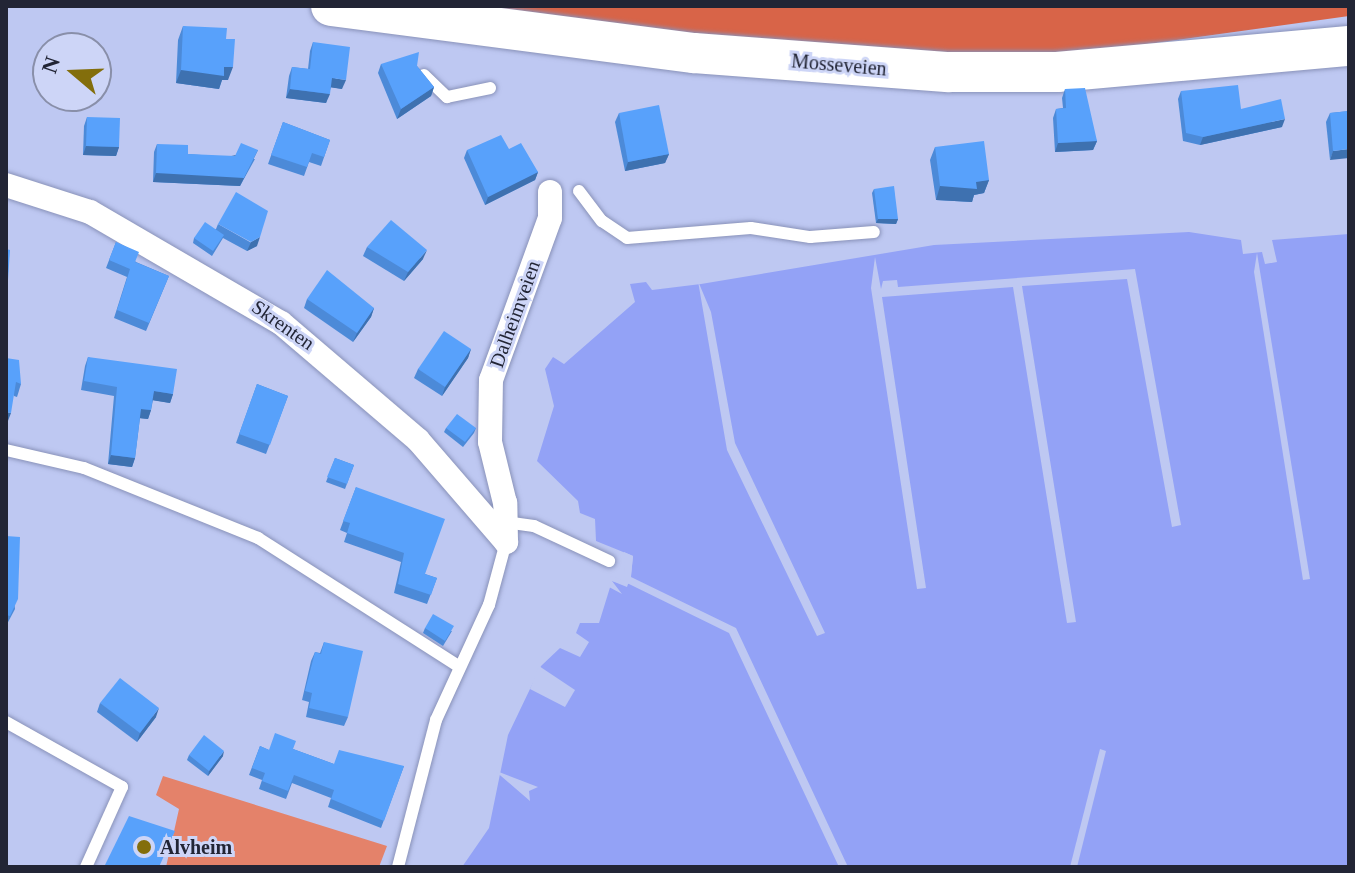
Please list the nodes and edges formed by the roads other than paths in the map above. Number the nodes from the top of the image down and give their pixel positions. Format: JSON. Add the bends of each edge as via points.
{"nodes":[{"id":1,"x":331,"y":6,"type":"edge"},
{"id":2,"x":1349,"y":46,"type":"edge"},
{"id":3,"x":422,"y":72,"type":"edge"},
{"id":4,"x":490,"y":88,"type":"dead end"},
{"id":5,"x":6,"y":185,"type":"edge"},
{"id":6,"x":579,"y":191,"type":"dead end"},
{"id":7,"x":550,"y":192,"type":"dead end"},
{"id":8,"x":874,"y":232,"type":"dead end"},
{"id":9,"x":6,"y":450,"type":"edge"},
{"id":10,"x":506,"y":532,"type":"junction"},
{"id":11,"x":609,"y":561,"type":"dead end"},
{"id":12,"x":458,"y":666,"type":"junction"},
{"id":13,"x":6,"y":722,"type":"edge"},
{"id":14,"x":86,"y":867,"type":"edge"},
{"id":15,"x":398,"y":867,"type":"edge"}],
"edges":[{"from":1,"to":2,"type":"highway","name":"Mosseveien","via":[[694,53],[921,71],[1057,72]]},
{"from":3,"to":4,"type":"lane","via":[[447,97]]},
{"from":5,"to":10,"type":"street","name":"Skrenten","via":[[90,212],[281,323],[397,418]]},
{"from":6,"to":8,"type":"lane","via":[[602,221],[627,238],[751,228],[810,237]]},
{"from":7,"to":10,"type":"street","name":"Dalheimveien","via":[[550,218],[491,380],[490,442]]},
{"from":9,"to":12,"type":"lane","via":[[84,468],[258,538]]},
{"from":10,"to":11,"type":"lane","via":[[534,526]]},
{"from":10,"to":12,"type":"lane","name":"Dalheimveien","via":[[489,605]]},
{"from":12,"to":15,"type":"lane","name":"Dalheimveien"},
{"from":13,"to":14,"type":"lane","via":[[122,787]]}]}
